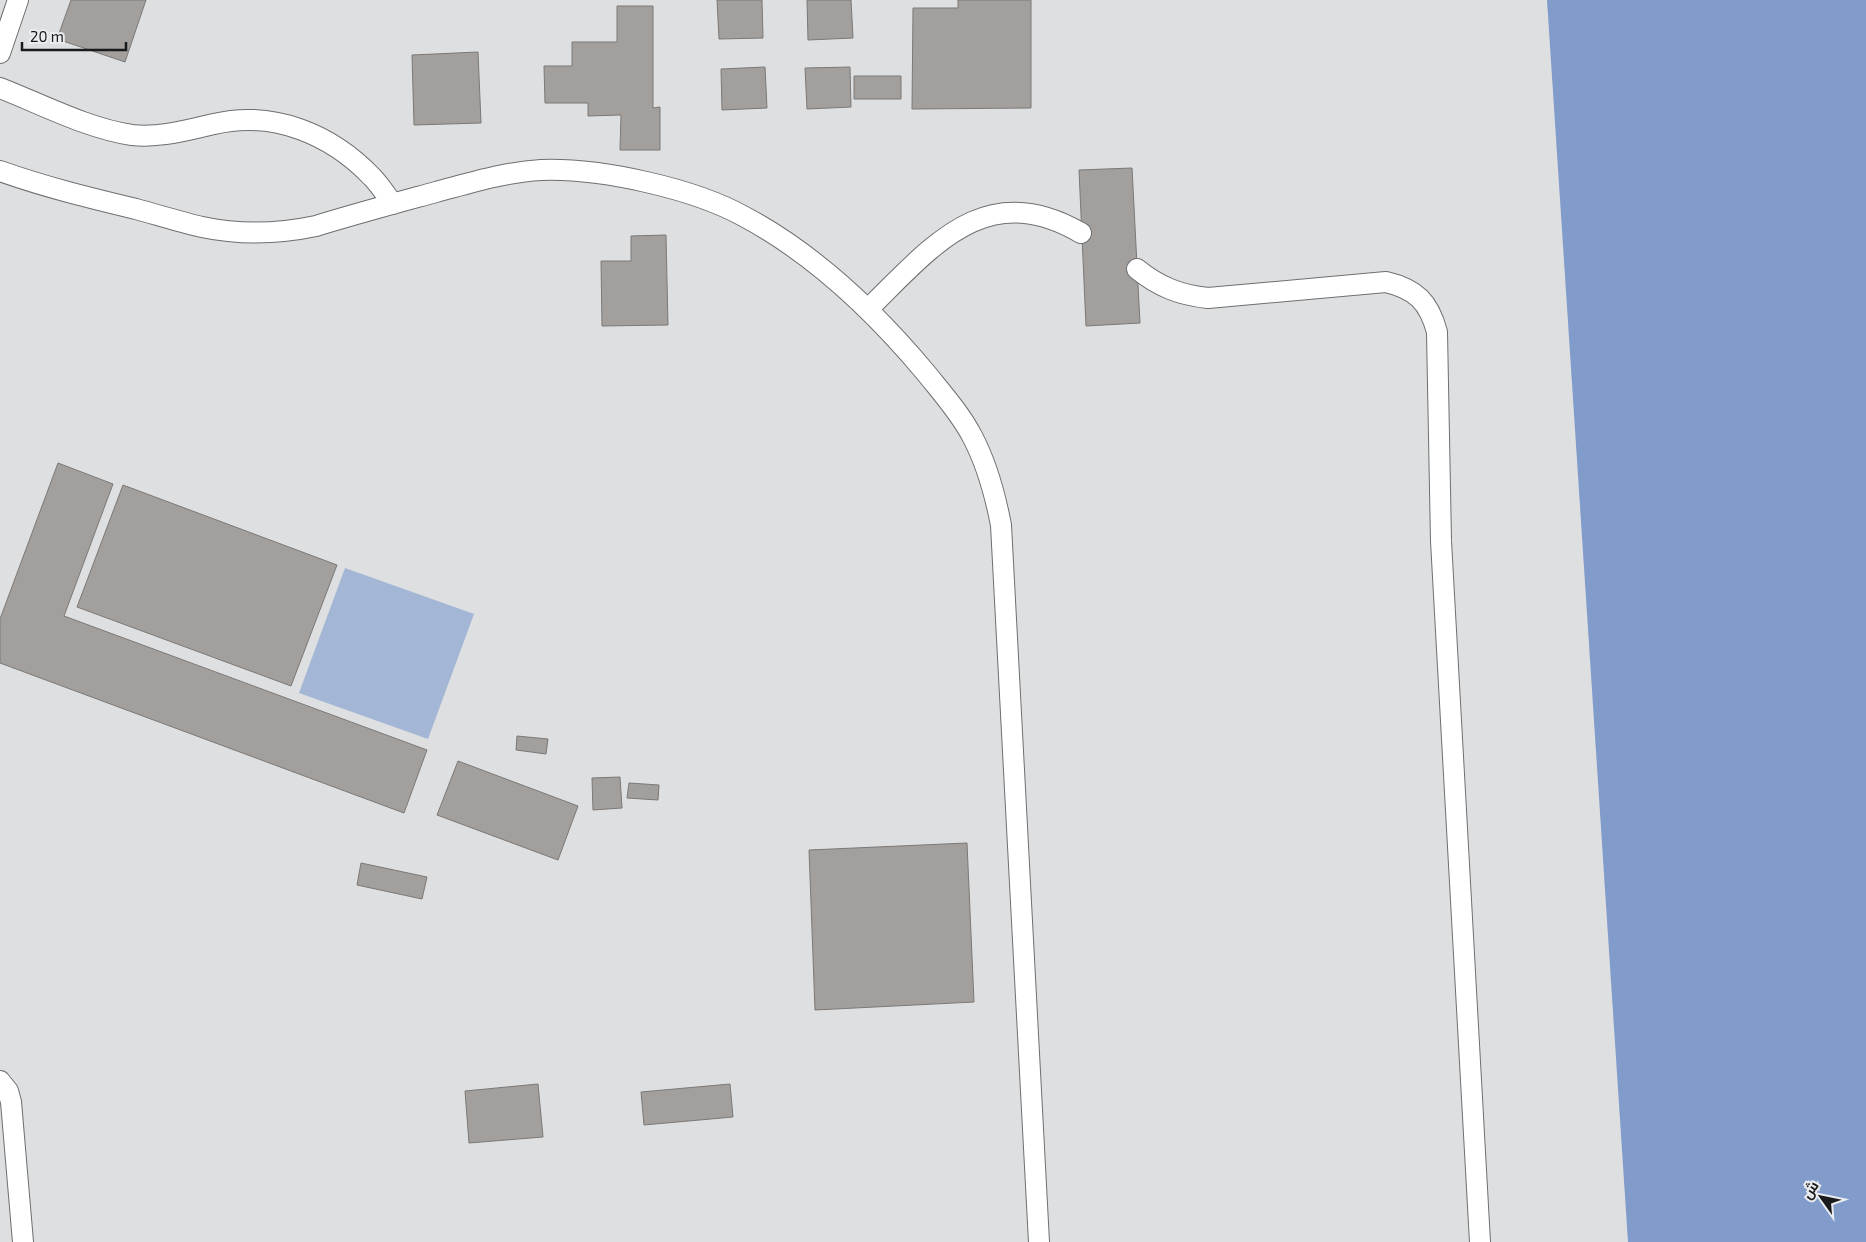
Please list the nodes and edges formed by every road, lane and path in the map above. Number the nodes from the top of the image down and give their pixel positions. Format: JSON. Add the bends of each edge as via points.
{"nodes":[{"id":1,"x":18,"y":0,"type":"edge"},
{"id":2,"x":0,"y":53,"type":"edge"},
{"id":3,"x":0,"y":88,"type":"edge"},
{"id":4,"x":0,"y":171,"type":"edge"},
{"id":5,"x":393,"y":204,"type":"junction"},
{"id":6,"x":1081,"y":233,"type":"dead end"},
{"id":7,"x":1137,"y":270,"type":"dead end"},
{"id":8,"x":868,"y":309,"type":"junction"},
{"id":9,"x":0,"y":1081,"type":"edge"},
{"id":10,"x":23,"y":1242,"type":"edge"},
{"id":11,"x":1039,"y":1242,"type":"edge"},
{"id":12,"x":1480,"y":1242,"type":"edge"}],
"edges":[{"from":1,"to":2,"type":"lane"},
{"from":3,"to":5,"type":"lane","via":[[104,129],[134,135],[187,132],[216,123],[262,119],[293,126],[350,156]]},
{"from":4,"to":5,"type":"lane","via":[[45,187],[231,232],[291,231]]},
{"from":5,"to":8,"type":"lane","via":[[499,175],[533,171],[587,172],[632,179],[680,192],[744,216],[822,268]]},
{"from":6,"to":8,"type":"lane","via":[[1044,216],[1023,213],[982,218],[948,234]]},
{"from":7,"to":12,"type":"lane","via":[[1170,290],[1208,298],[1386,282],[1414,293],[1433,317],[1437,332],[1442,542]]},
{"from":8,"to":11,"type":"lane","via":[[952,404],[971,434],[986,466],[1001,525]]},
{"from":9,"to":10,"type":"lane","via":[[11,1102]]}]}
